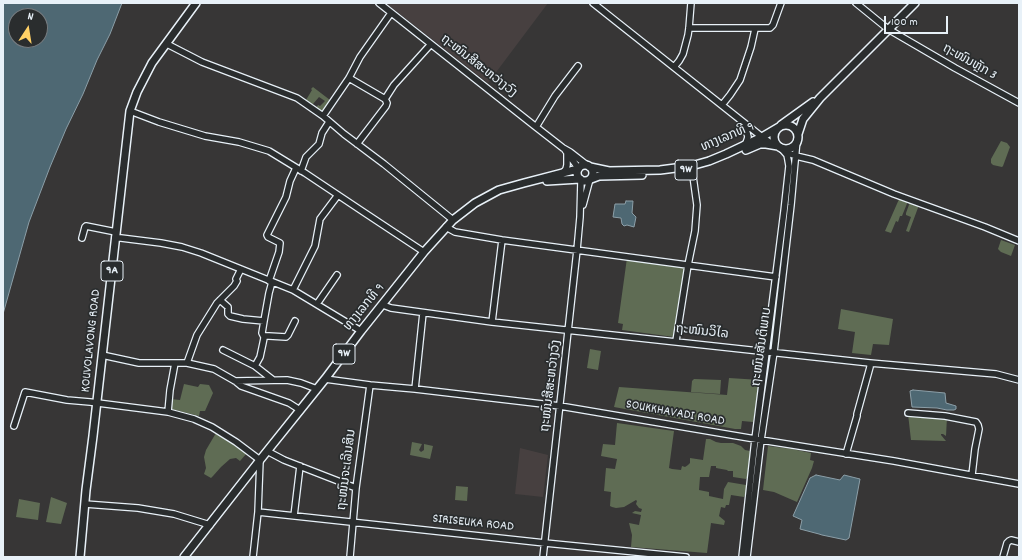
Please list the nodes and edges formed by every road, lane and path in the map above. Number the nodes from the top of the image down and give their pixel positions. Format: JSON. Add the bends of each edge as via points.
{"nodes":[{"id":1,"x":196,"y":3,"type":"edge"},
{"id":2,"x":379,"y":3,"type":"edge"},
{"id":3,"x":593,"y":3,"type":"edge"},
{"id":4,"x":690,"y":3,"type":"edge"},
{"id":5,"x":781,"y":3,"type":"edge"},
{"id":6,"x":856,"y":3,"type":"edge"},
{"id":7,"x":915,"y":3,"type":"edge"},
{"id":8,"x":391,"y":13,"type":"junction"},
{"id":9,"x":690,"y":28,"type":"junction"},
{"id":10,"x":755,"y":29,"type":"junction"},
{"id":11,"x":888,"y":29,"type":"junction"},
{"id":12,"x":167,"y":44,"type":"junction"},
{"id":13,"x":431,"y":44,"type":"junction"},
{"id":14,"x":578,"y":66,"type":"dead end"},
{"id":15,"x":674,"y":67,"type":"junction"},
{"id":16,"x":349,"y":78,"type":"junction"},
{"id":17,"x":820,"y":98,"type":"junction"},
{"id":18,"x":385,"y":99,"type":"junction"},
{"id":19,"x":1019,"y":103,"type":"edge"},
{"id":20,"x":722,"y":105,"type":"junction"},
{"id":21,"x":130,"y":111,"type":"junction"},
{"id":22,"x":323,"y":116,"type":"junction"},
{"id":23,"x":329,"y":122,"type":"junction"},
{"id":24,"x":743,"y":122,"type":"junction"},
{"id":25,"x":780,"y":126,"type":"junction"},
{"id":26,"x":536,"y":127,"type":"junction"},
{"id":27,"x":762,"y":137,"type":"junction"},
{"id":28,"x":797,"y":137,"type":"junction"},
{"id":29,"x":357,"y":144,"type":"junction"},
{"id":30,"x":742,"y":147,"type":"junction"},
{"id":31,"x":779,"y":147,"type":"junction"},
{"id":32,"x":563,"y":148,"type":"junction"},
{"id":33,"x":567,"y":154,"type":"junction"},
{"id":34,"x":727,"y":156,"type":"junction"},
{"id":35,"x":796,"y":156,"type":"junction"},
{"id":36,"x":589,"y":166,"type":"junction"},
{"id":37,"x":578,"y":169,"type":"junction"},
{"id":38,"x":692,"y":169,"type":"junction"},
{"id":39,"x":299,"y":170,"type":"junction"},
{"id":40,"x":562,"y":174,"type":"junction"},
{"id":41,"x":581,"y":179,"type":"junction"},
{"id":42,"x":590,"y":179,"type":"junction"},
{"id":43,"x":529,"y":182,"type":"junction"},
{"id":44,"x":338,"y":195,"type":"junction"},
{"id":45,"x":580,"y":217,"type":"junction"},
{"id":46,"x":453,"y":220,"type":"junction"},
{"id":47,"x":446,"y":227,"type":"junction"},
{"id":48,"x":116,"y":235,"type":"junction"},
{"id":49,"x":82,"y":238,"type":"dead end"},
{"id":50,"x":502,"y":240,"type":"junction"},
{"id":51,"x":1019,"y":241,"type":"edge"},
{"id":52,"x":577,"y":250,"type":"junction"},
{"id":53,"x":424,"y":252,"type":"junction"},
{"id":54,"x":688,"y":264,"type":"junction"},
{"id":55,"x":241,"y":269,"type":"junction"},
{"id":56,"x":337,"y":275,"type":"dead end"},
{"id":57,"x":776,"y":277,"type":"junction"},
{"id":58,"x":270,"y":281,"type":"junction"},
{"id":59,"x":293,"y":290,"type":"junction"},
{"id":60,"x":220,"y":300,"type":"junction"},
{"id":61,"x":318,"y":304,"type":"junction"},
{"id":62,"x":383,"y":305,"type":"junction"},
{"id":63,"x":422,"y":313,"type":"junction"},
{"id":64,"x":264,"y":321,"type":"junction"},
{"id":65,"x":295,"y":321,"type":"dead end"},
{"id":66,"x":492,"y":322,"type":"junction"},
{"id":67,"x":569,"y":330,"type":"junction"},
{"id":68,"x":361,"y":331,"type":"junction"},
{"id":69,"x":264,"y":337,"type":"junction"},
{"id":70,"x":676,"y":341,"type":"junction"},
{"id":71,"x":223,"y":350,"type":"dead end"},
{"id":72,"x":767,"y":351,"type":"junction"},
{"id":73,"x":774,"y":352,"type":"junction"},
{"id":74,"x":102,"y":354,"type":"junction"},
{"id":75,"x":175,"y":363,"type":"junction"},
{"id":76,"x":187,"y":363,"type":"junction"},
{"id":77,"x":870,"y":363,"type":"junction"},
{"id":78,"x":255,"y":366,"type":"junction"},
{"id":79,"x":325,"y":379,"type":"junction"},
{"id":80,"x":235,"y":380,"type":"junction"},
{"id":81,"x":273,"y":380,"type":"junction"},
{"id":82,"x":1019,"y":380,"type":"edge"},
{"id":83,"x":370,"y":385,"type":"junction"},
{"id":84,"x":317,"y":389,"type":"junction"},
{"id":85,"x":415,"y":389,"type":"junction"},
{"id":86,"x":97,"y":403,"type":"junction"},
{"id":87,"x":560,"y":406,"type":"junction"},
{"id":88,"x":300,"y":410,"type":"junction"},
{"id":89,"x":168,"y":412,"type":"junction"},
{"id":90,"x":908,"y":413,"type":"dead end"},
{"id":91,"x":14,"y":426,"type":"dead end"},
{"id":92,"x":758,"y":440,"type":"junction"},
{"id":93,"x":267,"y":451,"type":"junction"},
{"id":94,"x":846,"y":454,"type":"junction"},
{"id":95,"x":260,"y":460,"type":"junction"},
{"id":96,"x":300,"y":466,"type":"junction"},
{"id":97,"x":972,"y":475,"type":"junction"},
{"id":98,"x":1019,"y":484,"type":"edge"},
{"id":99,"x":356,"y":488,"type":"junction"},
{"id":100,"x":85,"y":504,"type":"junction"},
{"id":101,"x":258,"y":512,"type":"junction"},
{"id":102,"x":294,"y":516,"type":"junction"},
{"id":103,"x":353,"y":522,"type":"junction"},
{"id":104,"x":210,"y":525,"type":"junction"},
{"id":105,"x":1019,"y":542,"type":"edge"},
{"id":106,"x":545,"y":543,"type":"junction"},
{"id":107,"x":80,"y":557,"type":"edge"},
{"id":108,"x":184,"y":557,"type":"edge"},
{"id":109,"x":253,"y":557,"type":"edge"},
{"id":110,"x":350,"y":557,"type":"edge"},
{"id":111,"x":543,"y":557,"type":"edge"},
{"id":112,"x":686,"y":557,"type":"edge"},
{"id":113,"x":742,"y":557,"type":"edge"},
{"id":114,"x":747,"y":557,"type":"edge"},
{"id":115,"x":1003,"y":557,"type":"edge"}],
"edges":[{"from":1,"to":12,"type":"main road","name":"KOUVOLAVONG ROAD","number":"9A"},
{"from":2,"to":8,"type":"street","name":"ຖະໜົນສີສະຫວ່າງວົງ"},
{"from":3,"to":15,"type":"street"},
{"from":4,"to":9,"type":"street"},
{"from":5,"to":10,"type":"street","via":[[773,25],[770,28]]},
{"from":6,"to":11,"type":"street","name":"ຖະໜົນຫຼັກ 3"},
{"from":7,"to":11,"type":"main road","name":"ທາງເລກທີ 9","number":"9W"},
{"from":8,"to":13,"type":"street","name":"ຖະໜົນສີສະຫວ່າງວົງ"},
{"from":8,"to":16,"type":"street","via":[[360,57]]},
{"from":9,"to":10,"type":"street"},
{"from":9,"to":15,"type":"street","via":[[683,54]]},
{"from":10,"to":20,"type":"street","via":[[740,80]]},
{"from":11,"to":17,"type":"main road","name":"ທາງເລກທີ 9","number":"9W"},
{"from":11,"to":19,"type":"street","name":"ຖະໜົນຫຼັກ 3"},
{"from":12,"to":21,"type":"main road","name":"KOUVOLAVONG ROAD","number":"9A","via":[[152,63]]},
{"from":12,"to":22,"type":"street","via":[[202,62],[297,98]]},
{"from":13,"to":18,"type":"street","via":[[394,85]]},
{"from":13,"to":26,"type":"street","name":"ຖະໜົນສີສະຫວ່າງວົງ"},
{"from":14,"to":26,"type":"street"},
{"from":15,"to":20,"type":"street"},
{"from":16,"to":18,"type":"street"},
{"from":16,"to":22,"type":"street"},
{"from":17,"to":25,"type":"main road","name":"ທາງເລກທີ 9","number":"9W"},
{"from":17,"to":28,"type":"main road","name":"ທາງເລກທີ 9","number":"9W","via":[[803,119]]},
{"from":18,"to":29,"type":"street","via":[[386,106]]},
{"from":20,"to":24,"type":"street"},
{"from":21,"to":39,"type":"street","via":[[205,136],[256,147],[275,154]]},
{"from":21,"to":48,"type":"main road","name":"KOUVOLAVONG ROAD","number":"9A"},
{"from":22,"to":23,"type":"street"},
{"from":23,"to":29,"type":"street"},
{"from":23,"to":39,"type":"street","via":[[319,144],[306,157]]},
{"from":24,"to":27,"type":"street"},
{"from":24,"to":30,"type":"street","via":[[748,137]]},
{"from":25,"to":27,"type":"main road","name":"ທາງເລກທີ 9","number":"9W"},
{"from":25,"to":28,"type":"main road","via":[[791,126],[796,130]]},
{"from":25,"to":31,"type":"main road","name":"ທາງເລກທີ 9","via":[[774,132],[775,142]]},
{"from":26,"to":32,"type":"street","name":"ຖະໜົນສີສະຫວ່າງວົງ"},
{"from":27,"to":30,"type":"main road","name":"ທາງເລກທີ 9","number":"9W"},
{"from":27,"to":31,"type":"street"},
{"from":28,"to":31,"type":"main road","name":"ທາງເລກທີ 9","number":"9W","via":[[794,146],[786,149]]},
{"from":28,"to":35,"type":"street","name":"ຖະໜົນສັນຕິພາບ"},
{"from":29,"to":46,"type":"street"},
{"from":30,"to":34,"type":"main road","name":"ທາງເລກທີ 9","number":"9W"},
{"from":31,"to":34,"type":"main road","name":"ທາງເລກທີ 9","number":"9W","via":[[760,144]]},
{"from":31,"to":35,"type":"street"},
{"from":31,"to":57,"type":"street","name":"ຖະໜົນສັນຕິພາບ","via":[[789,166]]},
{"from":32,"to":33,"type":"street"},
{"from":32,"to":36,"type":"street","name":"ຖະໜົນສີສະຫວ່າງວົງ"},
{"from":33,"to":37,"type":"street"},
{"from":33,"to":40,"type":"street","via":[[566,170]]},
{"from":34,"to":36,"type":"main road","name":"ທາງເລກທີ 9","number":"9W","via":[[691,166],[660,170],[609,171]]},
{"from":34,"to":38,"type":"main road","name":"ທາງເລກທີ 9","number":"9W"},
{"from":35,"to":51,"type":"street","via":[[813,160],[894,194]]},
{"from":35,"to":73,"type":"street","name":"ຖະໜົນສັນຕິພາບ"},
{"from":36,"to":37,"type":"main road"},
{"from":36,"to":42,"type":"main road","via":[[593,174]]},
{"from":37,"to":40,"type":"main road","name":"ທາງເລກທີ 9","number":"9W"},
{"from":37,"to":41,"type":"main road","via":[[578,176]]},
{"from":38,"to":42,"type":"main road","name":"ທາງເລກທີ 9","number":"9W","via":[[661,174],[599,176]]},
{"from":38,"to":54,"type":"street","via":[[697,205]]},
{"from":39,"to":44,"type":"street"},
{"from":39,"to":58,"type":"street","via":[[290,181],[286,197],[267,235],[280,243]]},
{"from":40,"to":43,"type":"main road","name":"ທາງເລກທີ 9","number":"9W"},
{"from":41,"to":42,"type":"main road"},
{"from":41,"to":43,"type":"main road","name":"ທາງເລກທີ 9","number":"9W"},
{"from":41,"to":45,"type":"street"},
{"from":42,"to":45,"type":"street"},
{"from":43,"to":46,"type":"main road","name":"ທາງເລກທີ 9","number":"9W","via":[[490,195]]},
{"from":44,"to":53,"type":"street"},
{"from":44,"to":59,"type":"street","via":[[320,219],[315,246]]},
{"from":45,"to":52,"type":"street","name":"ຖະໜົນສີສະຫວ່າງວົງ"},
{"from":46,"to":47,"type":"main road","name":"ທາງເລກທີ 9","number":"9W"},
{"from":47,"to":50,"type":"street","via":[[455,232]]},
{"from":47,"to":53,"type":"main road","name":"ທາງເລກທີ 9","number":"9W"},
{"from":48,"to":49,"type":"street","via":[[86,226]]},
{"from":48,"to":55,"type":"street","via":[[121,238],[182,247]]},
{"from":48,"to":74,"type":"main road","name":"KOUVOLAVONG ROAD","number":"9A"},
{"from":50,"to":52,"type":"street"},
{"from":50,"to":66,"type":"street"},
{"from":52,"to":54,"type":"street"},
{"from":52,"to":67,"type":"street","name":"ຖະໜົນສີສະຫວ່າງວົງ"},
{"from":53,"to":62,"type":"main road","name":"ທາງເລກທີ 9","number":"9W"},
{"from":54,"to":57,"type":"street"},
{"from":54,"to":70,"type":"street"},
{"from":55,"to":58,"type":"street"},
{"from":55,"to":60,"type":"street","via":[[234,286]]},
{"from":56,"to":61,"type":"street"},
{"from":57,"to":72,"type":"street","name":"ຖະໜົນສັນຕິພາບ"},
{"from":58,"to":59,"type":"street"},
{"from":58,"to":64,"type":"street"},
{"from":59,"to":61,"type":"street"},
{"from":60,"to":64,"type":"street","via":[[228,307],[230,316]]},
{"from":60,"to":76,"type":"street","via":[[197,335]]},
{"from":61,"to":68,"type":"street"},
{"from":62,"to":63,"type":"street","name":"ຖະໜົນວິໄລ"},
{"from":62,"to":68,"type":"main road","name":"ທາງເລກທີ 9","number":"9W"},
{"from":63,"to":66,"type":"street","name":"ຖະໜົນວິໄລ"},
{"from":63,"to":85,"type":"street"},
{"from":64,"to":69,"type":"street"},
{"from":65,"to":69,"type":"street","via":[[286,338]]},
{"from":66,"to":67,"type":"street","name":"ຖະໜົນວິໄລ"},
{"from":67,"to":70,"type":"street","name":"ຖະໜົນວິໄລ"},
{"from":67,"to":87,"type":"street","name":"ຖະໜົນສີສະຫວ່າງວົງ"},
{"from":68,"to":79,"type":"main road","name":"ທາງເລກທີ 9","number":"9W"},
{"from":69,"to":78,"type":"street"},
{"from":70,"to":72,"type":"street","name":"ຖະໜົນວິໄລ"},
{"from":71,"to":78,"type":"street"},
{"from":72,"to":73,"type":"street","name":"ຖະໜົນວິໄລ"},
{"from":72,"to":92,"type":"street","name":"ຖະໜົນສັນຕິພາບ"},
{"from":73,"to":77,"type":"street","name":"ຖະໜົນວິໄລ"},
{"from":73,"to":92,"type":"street","name":"ຖະໜົນສັນຕິພາບ"},
{"from":74,"to":75,"type":"street","via":[[139,363]]},
{"from":74,"to":86,"type":"main road","name":"KOUVOLAVONG ROAD","number":"9A"},
{"from":75,"to":76,"type":"street"},
{"from":75,"to":89,"type":"street"},
{"from":76,"to":80,"type":"street","via":[[214,369]]},
{"from":77,"to":82,"type":"street","name":"ຖະໜົນວິໄລ","via":[[996,374]]},
{"from":77,"to":94,"type":"street"},
{"from":78,"to":81,"type":"street"},
{"from":79,"to":83,"type":"street","name":"SOUKKHAVADI ROAD"},
{"from":79,"to":84,"type":"main road","name":"ທາງເລກທີ 9","number":"9W"},
{"from":80,"to":81,"type":"street"},
{"from":80,"to":88,"type":"street","via":[[241,386]]},
{"from":81,"to":84,"type":"street","via":[[301,382]]},
{"from":83,"to":85,"type":"street","name":"SOUKKHAVADI ROAD"},
{"from":83,"to":99,"type":"street","name":"ຖະໜົນຈະເລີນສິນ"},
{"from":84,"to":88,"type":"main road","name":"ທາງເລກທີ 9","number":"9W"},
{"from":85,"to":87,"type":"street","name":"SOUKKHAVADI ROAD"},
{"from":86,"to":89,"type":"street"},
{"from":86,"to":91,"type":"street","via":[[25,392]]},
{"from":86,"to":100,"type":"main road","name":"KOUVOLAVONG ROAD","number":"9A"},
{"from":87,"to":92,"type":"street","name":"SOUKKHAVADI ROAD"},
{"from":87,"to":106,"type":"street","name":"ຖະໜົນສີສະຫວ່າງວົງ"},
{"from":88,"to":93,"type":"main road","name":"ທາງເລກທີ 9","number":"9W"},
{"from":89,"to":95,"type":"street","via":[[212,427]]},
{"from":90,"to":97,"type":"street","via":[[976,422],[979,428]]},
{"from":92,"to":94,"type":"street","name":"SOUKKHAVADI ROAD"},
{"from":92,"to":113,"type":"street","name":"ຖະໜົນສັນຕິພາບ"},
{"from":92,"to":114,"type":"street","name":"ຖະໜົນສັນຕິພາບ"},
{"from":93,"to":95,"type":"main road","name":"ທາງເລກທີ 9","number":"9W"},
{"from":93,"to":96,"type":"street"},
{"from":94,"to":97,"type":"street","name":"SOUKKHAVADI ROAD"},
{"from":95,"to":101,"type":"street"},
{"from":95,"to":104,"type":"main road","name":"ທາງເລກທີ 9","number":"9W"},
{"from":96,"to":99,"type":"street"},
{"from":96,"to":102,"type":"street"},
{"from":97,"to":98,"type":"street","name":"SOUKKHAVADI ROAD"},
{"from":99,"to":103,"type":"street","name":"ຖະໜົນຈະເລີນສິນ"},
{"from":100,"to":104,"type":"street","via":[[174,514]]},
{"from":100,"to":107,"type":"main road","name":"KOUVOLAVONG ROAD","number":"9A"},
{"from":101,"to":102,"type":"street","name":"SIRISEUKA ROAD"},
{"from":101,"to":109,"type":"street"},
{"from":102,"to":103,"type":"street","name":"SIRISEUKA ROAD"},
{"from":103,"to":106,"type":"street","name":"SIRISEUKA ROAD"},
{"from":103,"to":110,"type":"street","name":"ຖະໜົນຈະເລີນສິນ"},
{"from":104,"to":108,"type":"main road","name":"ທາງເລກທີ 9","number":"9W"},
{"from":105,"to":115,"type":"street","via":[[1009,541]]},
{"from":106,"to":111,"type":"street","name":"ຖະໜົນສີສະຫວ່າງວົງ"},
{"from":106,"to":112,"type":"street","name":"SIRISEUKA ROAD"}]}
